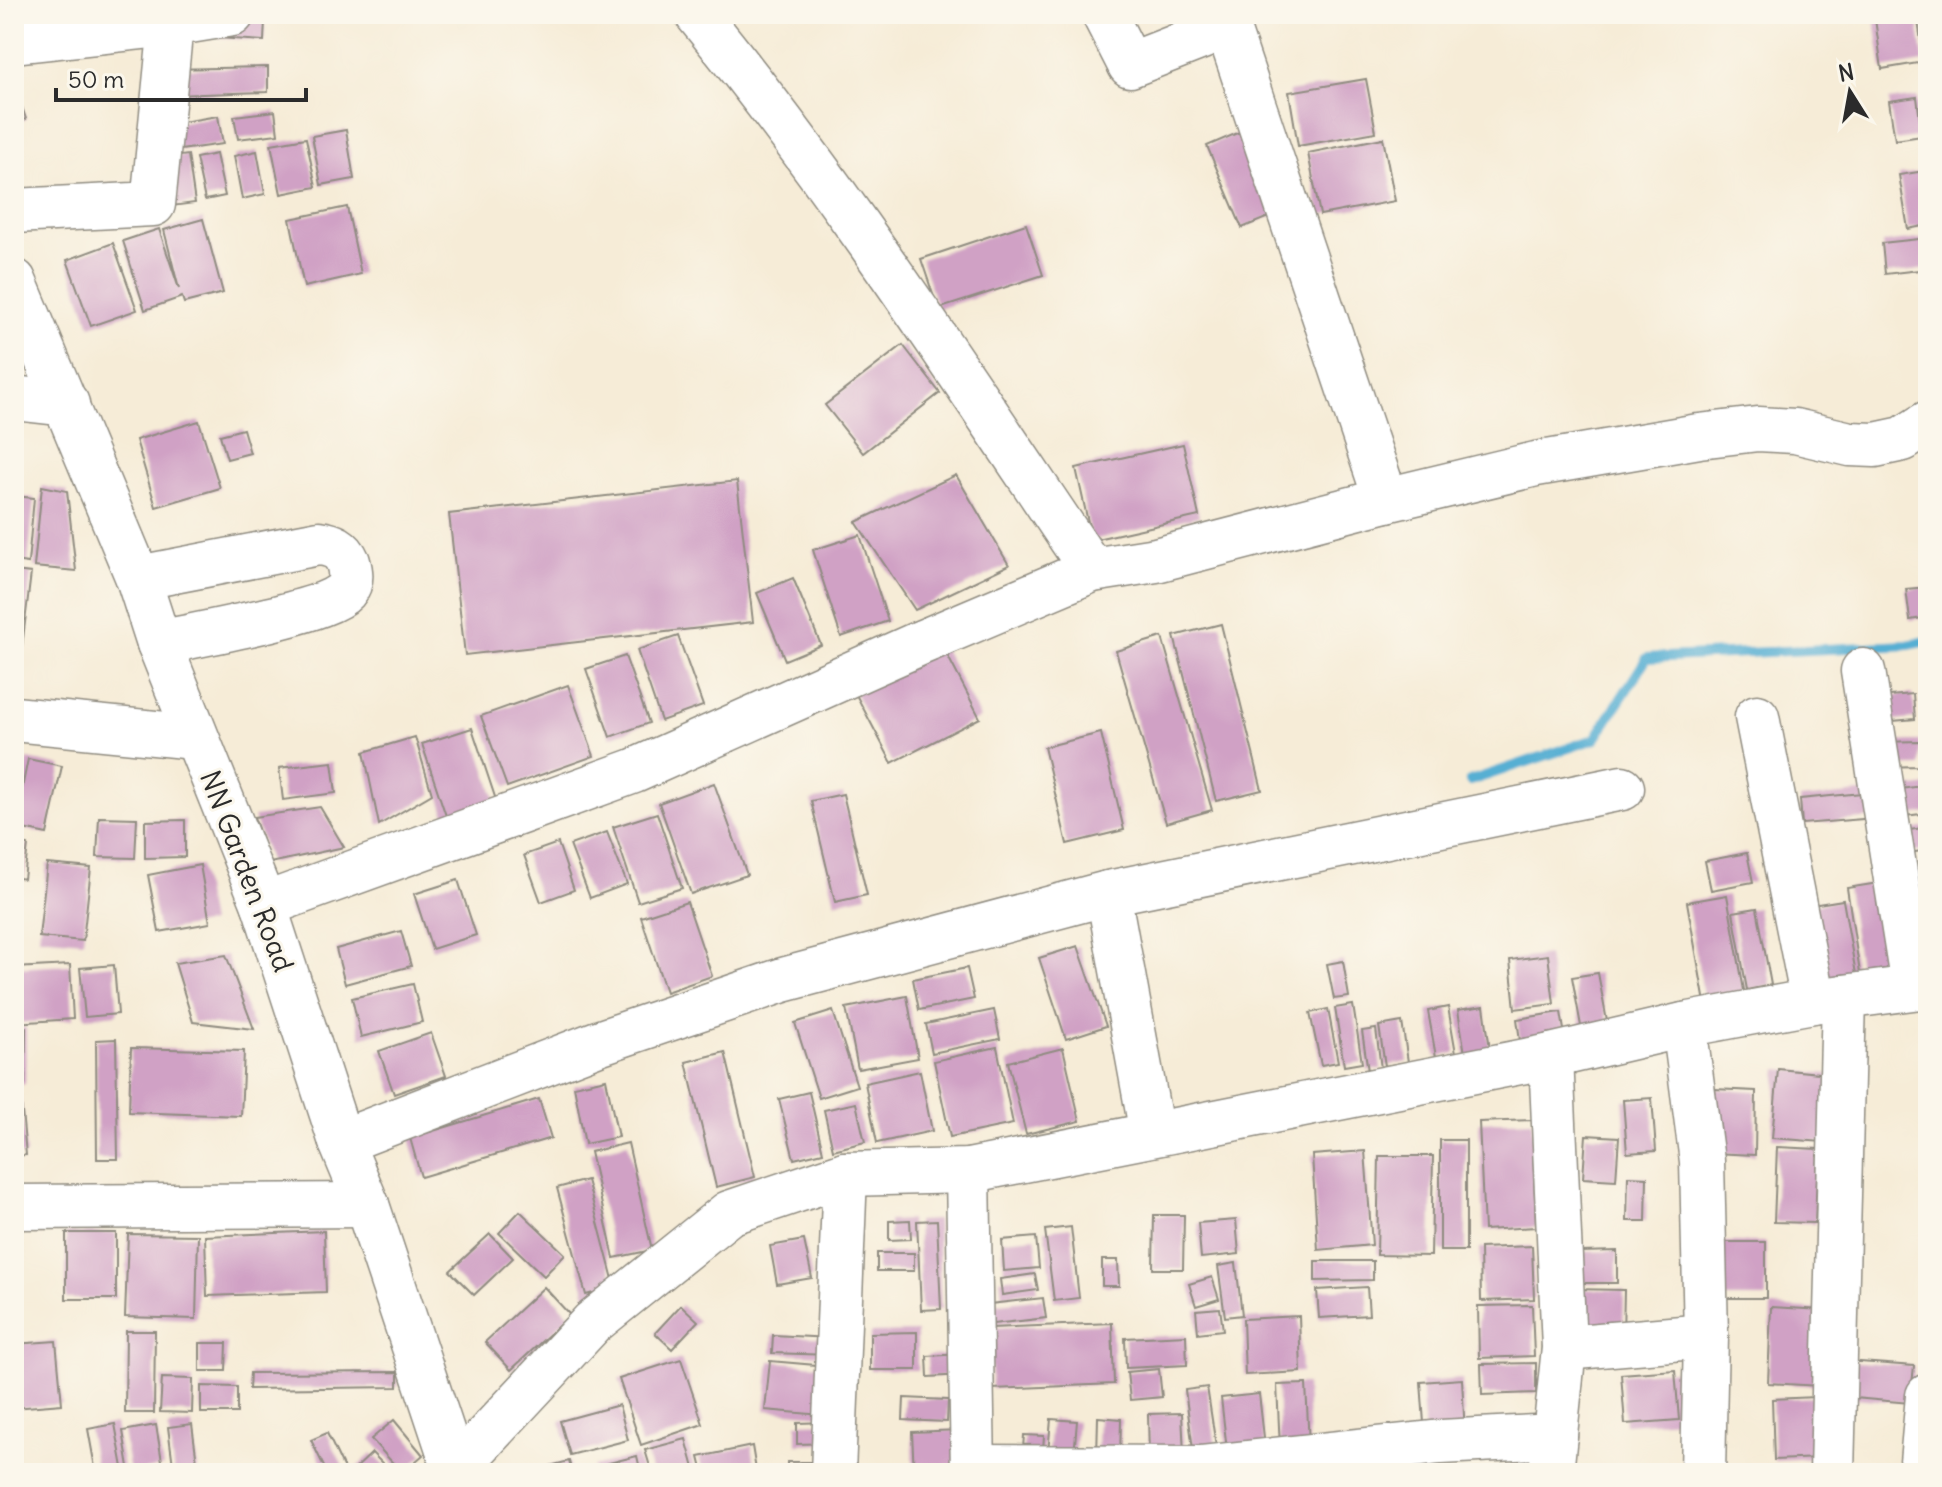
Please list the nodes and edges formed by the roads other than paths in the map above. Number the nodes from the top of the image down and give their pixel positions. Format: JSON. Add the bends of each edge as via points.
{"nodes":[{"id":1,"x":232,"y":14,"type":"edge"},
{"id":2,"x":697,"y":14,"type":"edge"},
{"id":3,"x":1104,"y":14,"type":"edge"},
{"id":4,"x":171,"y":19,"type":"edge"},
{"id":5,"x":1225,"y":20,"type":"edge"},
{"id":6,"x":14,"y":41,"type":"edge"},
{"id":7,"x":14,"y":211,"type":"edge"},
{"id":8,"x":14,"y":281,"type":"edge"},
{"id":9,"x":14,"y":398,"type":"edge"},
{"id":10,"x":67,"y":404,"type":"junction"},
{"id":11,"x":1928,"y":423,"type":"edge"},
{"id":12,"x":1386,"y":500,"type":"junction"},
{"id":13,"x":1092,"y":570,"type":"junction"},
{"id":14,"x":138,"y":578,"type":"junction"},
{"id":15,"x":159,"y":643,"type":"junction"},
{"id":16,"x":1863,"y":671,"type":"dead end"},
{"id":17,"x":1757,"y":717,"type":"dead end"},
{"id":18,"x":14,"y":719,"type":"edge"},
{"id":19,"x":195,"y":737,"type":"junction"},
{"id":20,"x":1622,"y":788,"type":"dead end"},
{"id":21,"x":1108,"y":893,"type":"junction"},
{"id":22,"x":264,"y":905,"type":"junction"},
{"id":23,"x":1921,"y":986,"type":"edge"},
{"id":24,"x":1829,"y":999,"type":"junction"},
{"id":25,"x":1684,"y":1025,"type":"junction"},
{"id":26,"x":1551,"y":1056,"type":"junction"},
{"id":27,"x":1152,"y":1134,"type":"junction"},
{"id":28,"x":341,"y":1142,"type":"junction"},
{"id":29,"x":968,"y":1171,"type":"junction"},
{"id":30,"x":845,"y":1174,"type":"junction"},
{"id":31,"x":367,"y":1205,"type":"junction"},
{"id":32,"x":14,"y":1207,"type":"edge"},
{"id":33,"x":1706,"y":1336,"type":"junction"},
{"id":34,"x":1564,"y":1348,"type":"junction"},
{"id":35,"x":1928,"y":1396,"type":"edge"},
{"id":36,"x":1553,"y":1454,"type":"edge"},
{"id":37,"x":974,"y":1470,"type":"edge"},
{"id":38,"x":454,"y":1472,"type":"edge"},
{"id":39,"x":833,"y":1473,"type":"edge"},
{"id":40,"x":1703,"y":1473,"type":"edge"},
{"id":41,"x":1832,"y":1473,"type":"edge"},
{"id":42,"x":1921,"y":1473,"type":"edge"}],
"edges":[{"from":1,"to":4,"type":"street"},
{"from":2,"to":13,"type":"street","via":[[892,273]]},
{"from":3,"to":5,"type":"street","via":[[1130,65]]},
{"from":4,"to":6,"type":"street"},
{"from":4,"to":7,"type":"street","via":[[153,204]]},
{"from":5,"to":12,"type":"street"},
{"from":8,"to":10,"type":"street","name":"NN Garden Road"},
{"from":9,"to":10,"type":"street"},
{"from":10,"to":14,"type":"street","name":"NN Garden Road"},
{"from":11,"to":12,"type":"street","via":[[1903,439],[1875,445],[1758,429],[1699,436],[1536,464]]},
{"from":12,"to":13,"type":"street","via":[[1156,560]]},
{"from":13,"to":22,"type":"street","via":[[634,771]]},
{"from":14,"to":15,"type":"street","name":"NN Garden Road"},
{"from":14,"to":15,"type":"street","via":[[319,543],[342,551],[348,563],[351,577],[346,590],[332,601]]},
{"from":15,"to":19,"type":"street","name":"NN Garden Road"},
{"from":16,"to":23,"type":"street"},
{"from":17,"to":24,"type":"street"},
{"from":18,"to":19,"type":"street"},
{"from":19,"to":22,"type":"street","name":"NN Garden Road"},
{"from":20,"to":21,"type":"street"},
{"from":21,"to":27,"type":"street"},
{"from":21,"to":28,"type":"street","via":[[783,980],[598,1043]]},
{"from":22,"to":28,"type":"street","name":"NN Garden Road"},
{"from":23,"to":24,"type":"street"},
{"from":24,"to":25,"type":"street"},
{"from":24,"to":41,"type":"street"},
{"from":25,"to":26,"type":"street"},
{"from":25,"to":33,"type":"street","via":[[1702,1161]]},
{"from":26,"to":27,"type":"street"},
{"from":26,"to":34,"type":"street"},
{"from":27,"to":29,"type":"street"},
{"from":28,"to":31,"type":"street","name":"NN Garden Road"},
{"from":29,"to":30,"type":"street"},
{"from":29,"to":37,"type":"street"},
{"from":30,"to":38,"type":"street","via":[[729,1213],[592,1323]]},
{"from":30,"to":39,"type":"street"},
{"from":31,"to":32,"type":"street"},
{"from":31,"to":38,"type":"street","name":"NN Garden Road"},
{"from":33,"to":34,"type":"street"},
{"from":33,"to":40,"type":"street"},
{"from":34,"to":36,"type":"street"},
{"from":35,"to":42,"type":"street"},
{"from":36,"to":37,"type":"street","via":[[1441,1442],[1200,1468]]}]}
